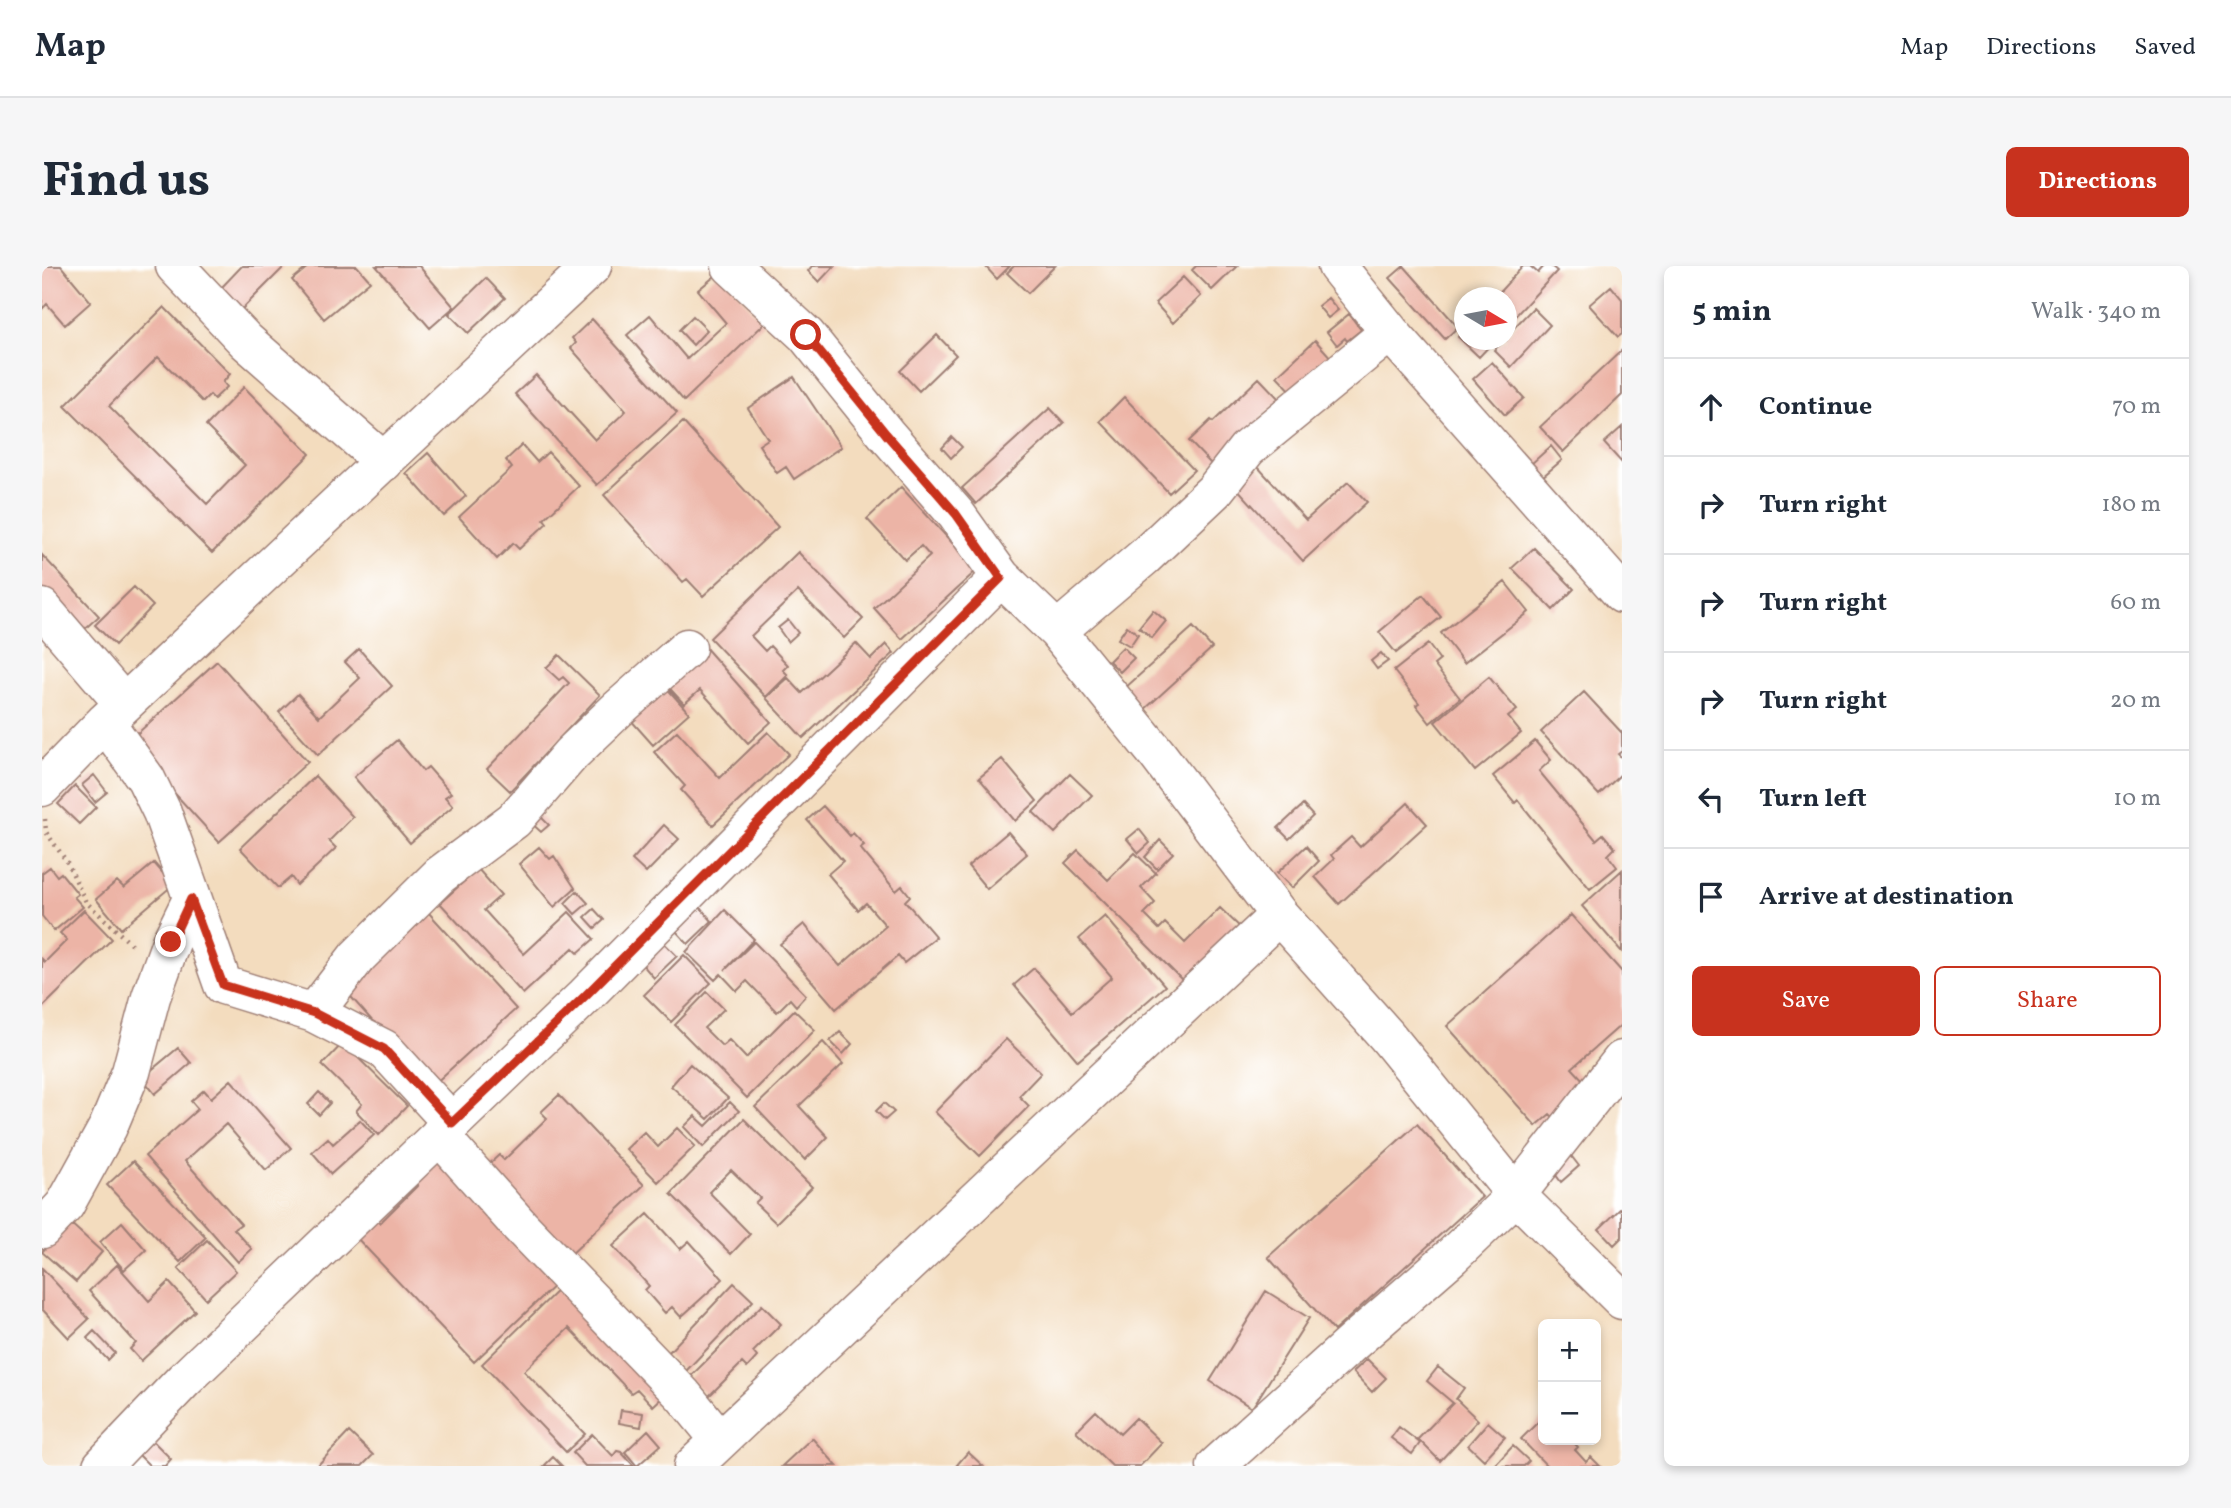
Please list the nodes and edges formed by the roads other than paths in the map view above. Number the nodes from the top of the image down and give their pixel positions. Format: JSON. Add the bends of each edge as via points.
{"nodes":[{"id":1,"x":175,"y":266,"type":"edge"},
{"id":2,"x":592,"y":266,"type":"edge"},
{"id":3,"x":731,"y":266,"type":"edge"},
{"id":4,"x":1338,"y":266,"type":"edge"},
{"id":5,"x":1390,"y":332,"type":"junction"},
{"id":6,"x":384,"y":462,"type":"junction"},
{"id":7,"x":1001,"y":578,"type":"junction"},
{"id":8,"x":1622,"y":594,"type":"edge"},
{"id":9,"x":42,"y":608,"type":"edge"},
{"id":10,"x":1057,"y":631,"type":"junction"},
{"id":11,"x":687,"y":648,"type":"dead end"},
{"id":12,"x":115,"y":713,"type":"junction"},
{"id":13,"x":43,"y":803,"type":"edge"},
{"id":14,"x":191,"y":899,"type":"junction"},
{"id":15,"x":1279,"y":915,"type":"junction"},
{"id":16,"x":314,"y":1013,"type":"junction"},
{"id":17,"x":1622,"y":1060,"type":"edge"},
{"id":18,"x":446,"y":1129,"type":"junction"},
{"id":19,"x":1516,"y":1195,"type":"junction"},
{"id":20,"x":42,"y":1229,"type":"edge"},
{"id":21,"x":1622,"y":1300,"type":"edge"},
{"id":22,"x":707,"y":1453,"type":"edge"},
{"id":23,"x":102,"y":1466,"type":"edge"},
{"id":24,"x":1216,"y":1466,"type":"edge"}],
"edges":[{"from":1,"to":6,"type":"street","via":[[246,341]]},
{"from":2,"to":6,"type":"street"},
{"from":3,"to":7,"type":"street","via":[[806,335],[956,514]]},
{"from":4,"to":5,"type":"street"},
{"from":5,"to":8,"type":"street"},
{"from":5,"to":10,"type":"street","via":[[1247,449],[1204,500],[1144,558]]},
{"from":6,"to":12,"type":"street"},
{"from":7,"to":10,"type":"street"},
{"from":7,"to":18,"type":"street","via":[[585,996]]},
{"from":9,"to":12,"type":"street"},
{"from":10,"to":15,"type":"street"},
{"from":11,"to":16,"type":"street","via":[[571,754],[514,820],[440,875],[357,957]]},
{"from":12,"to":13,"type":"street"},
{"from":12,"to":14,"type":"street","via":[[162,812]]},
{"from":14,"to":16,"type":"street","via":[[223,985]]},
{"from":14,"to":20,"type":"street","via":[[160,972],[131,1072],[108,1127],[65,1205]]},
{"from":15,"to":19,"type":"street","via":[[1387,1036]]},
{"from":15,"to":22,"type":"street"},
{"from":16,"to":18,"type":"street","via":[[384,1049]]},
{"from":17,"to":19,"type":"street"},
{"from":18,"to":22,"type":"street","via":[[520,1226],[683,1395]]},
{"from":18,"to":23,"type":"street","via":[[184,1380]]},
{"from":19,"to":21,"type":"street"},
{"from":19,"to":24,"type":"street"}]}
